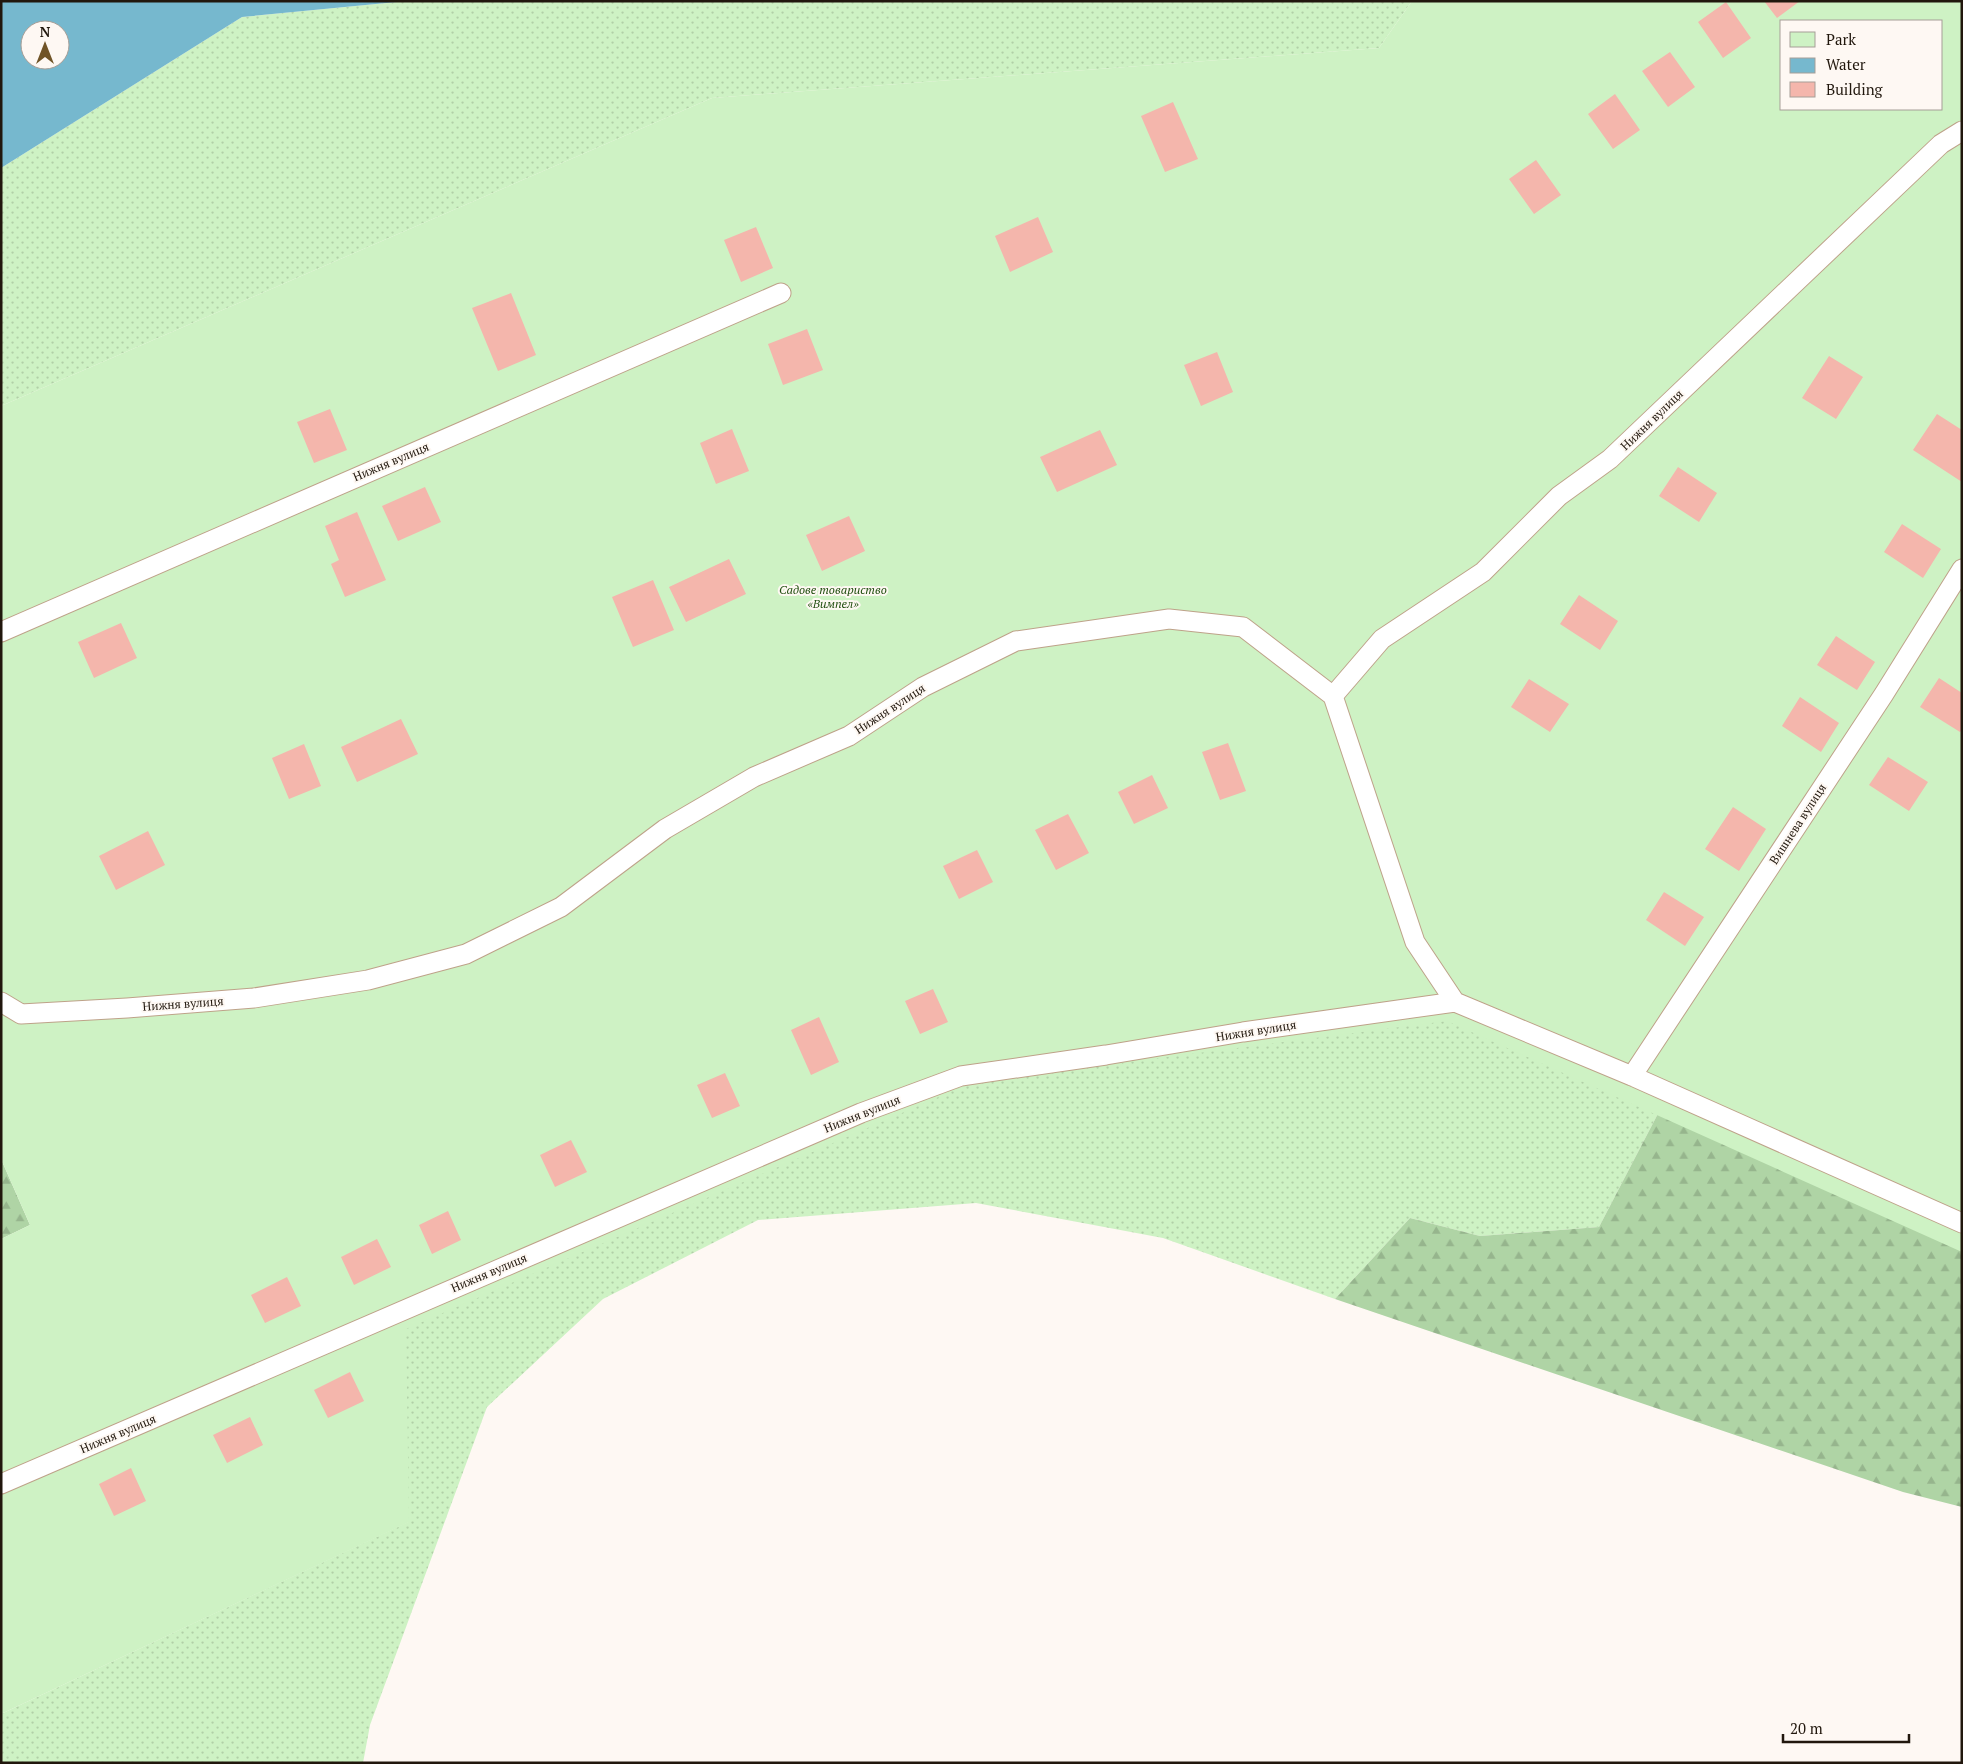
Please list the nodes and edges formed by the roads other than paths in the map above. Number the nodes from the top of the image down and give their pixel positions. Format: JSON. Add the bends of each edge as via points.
{"nodes":[{"id":1,"x":1962,"y":131,"type":"edge"},
{"id":2,"x":781,"y":293,"type":"dead end"},
{"id":3,"x":1962,"y":569,"type":"edge"},
{"id":4,"x":1,"y":632,"type":"edge"},
{"id":5,"x":1333,"y":696,"type":"junction"},
{"id":6,"x":1,"y":1002,"type":"edge"},
{"id":7,"x":1455,"y":1002,"type":"junction"},
{"id":8,"x":1632,"y":1076,"type":"junction"},
{"id":9,"x":1960,"y":1220,"type":"edge"},
{"id":10,"x":1,"y":1484,"type":"edge"}],
"edges":[{"from":1,"to":5,"type":"lane","name":"Нижня вулиця","via":[[1942,144],[1610,459],[1559,496],[1483,572],[1382,639]]},
{"from":2,"to":4,"type":"lane","name":"Нижня вулиця"},
{"from":3,"to":8,"type":"lane","name":"Вишнева вулиця","via":[[1884,694]]},
{"from":5,"to":6,"type":"lane","name":"Нижня вулиця","via":[[1243,627],[1169,619],[1016,641],[923,687],[849,736],[754,776],[665,829],[561,907],[466,954],[368,980],[254,998],[21,1014]]},
{"from":5,"to":7,"type":"lane","via":[[1415,942]]},
{"from":7,"to":8,"type":"lane"},
{"from":7,"to":10,"type":"lane","name":"Нижня вулиця","via":[[960,1076],[861,1112]]},
{"from":8,"to":9,"type":"lane"}]}
